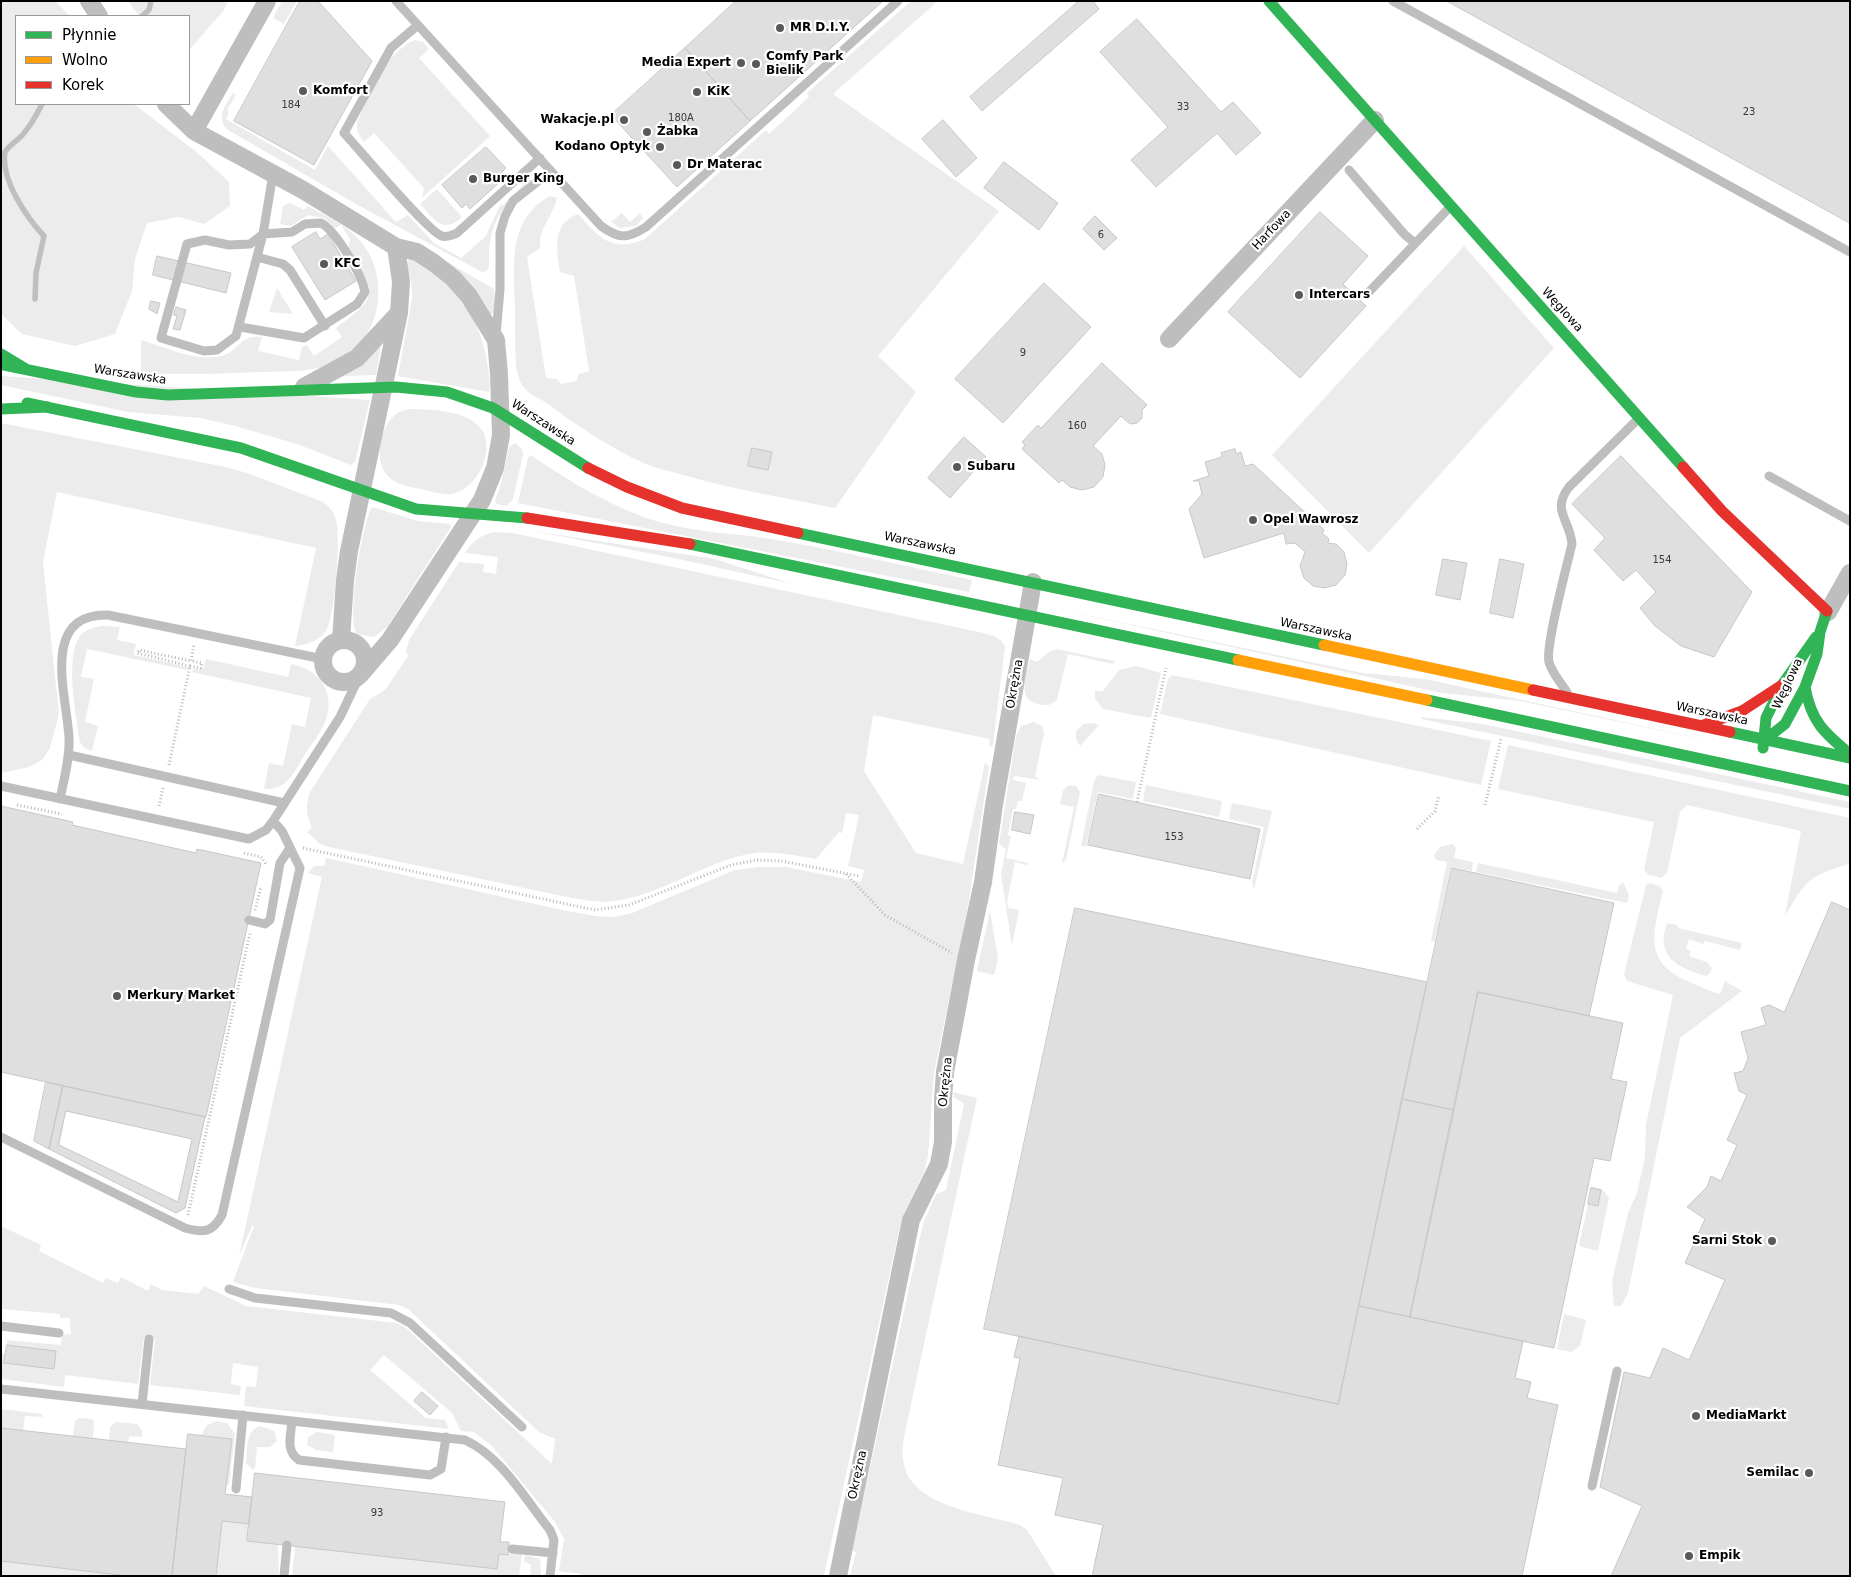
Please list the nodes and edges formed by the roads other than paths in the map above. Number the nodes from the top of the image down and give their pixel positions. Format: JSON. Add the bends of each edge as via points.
{"nodes":[{"id":1,"x":89,"y":1,"type":"edge"},
{"id":2,"x":268,"y":1,"type":"edge"},
{"id":3,"x":396,"y":1,"type":"edge"},
{"id":4,"x":898,"y":1,"type":"edge"},
{"id":5,"x":1270,"y":1,"type":"edge"},
{"id":6,"x":1393,"y":1,"type":"edge"},
{"id":7,"x":98,"y":15,"type":"edge"},
{"id":8,"x":418,"y":25,"type":"junction"},
{"id":9,"x":167,"y":105,"type":"edge"},
{"id":10,"x":1375,"y":120,"type":"junction"},
{"id":11,"x":194,"y":131,"type":"junction"},
{"id":12,"x":540,"y":158,"type":"junction"},
{"id":13,"x":1349,"y":170,"type":"dead end"},
{"id":14,"x":550,"y":171,"type":"junction"},
{"id":15,"x":273,"y":174,"type":"junction"},
{"id":16,"x":1451,"y":206,"type":"junction"},
{"id":17,"x":263,"y":234,"type":"junction"},
{"id":18,"x":1414,"y":243,"type":"junction"},
{"id":19,"x":396,"y":247,"type":"junction"},
{"id":20,"x":1850,"y":252,"type":"edge"},
{"id":21,"x":257,"y":257,"type":"junction"},
{"id":22,"x":1367,"y":294,"type":"dead end"},
{"id":23,"x":399,"y":312,"type":"junction"},
{"id":24,"x":325,"y":326,"type":"junction"},
{"id":25,"x":240,"y":327,"type":"junction"},
{"id":26,"x":1169,"y":339,"type":"dead end"},
{"id":27,"x":496,"y":340,"type":"junction"},
{"id":28,"x":1,"y":354,"type":"edge"},
{"id":29,"x":1,"y":364,"type":"edge"},
{"id":30,"x":26,"y":369,"type":"junction"},
{"id":31,"x":384,"y":388,"type":"junction"},
{"id":32,"x":293,"y":392,"type":"junction"},
{"id":33,"x":1,"y":398,"type":"edge"},
{"id":34,"x":48,"y":407,"type":"junction"},
{"id":35,"x":1,"y":409,"type":"edge"},
{"id":36,"x":502,"y":412,"type":"junction"},
{"id":37,"x":1639,"y":418,"type":"junction"},
{"id":38,"x":1769,"y":476,"type":"dead end"},
{"id":39,"x":361,"y":491,"type":"junction"},
{"id":40,"x":472,"y":514,"type":"junction"},
{"id":41,"x":1850,"y":521,"type":"edge"},
{"id":42,"x":1850,"y":573,"type":"edge"},
{"id":43,"x":1033,"y":582,"type":"junction"},
{"id":44,"x":1828,"y":612,"type":"junction"},
{"id":45,"x":1028,"y":615,"type":"junction"},
{"id":46,"x":1820,"y":632,"type":"junction"},
{"id":47,"x":341,"y":640,"type":"junction"},
{"id":48,"x":323,"y":658,"type":"junction"},
{"id":49,"x":360,"y":675,"type":"junction"},
{"id":50,"x":1782,"y":685,"type":"junction"},
{"id":51,"x":1805,"y":687,"type":"junction"},
{"id":52,"x":1571,"y":698,"type":"junction"},
{"id":53,"x":1700,"y":726,"type":"junction"},
{"id":54,"x":1766,"y":739,"type":"junction"},
{"id":55,"x":69,"y":755,"type":"junction"},
{"id":56,"x":1850,"y":756,"type":"edge"},
{"id":57,"x":1757,"y":770,"type":"junction"},
{"id":58,"x":1,"y":786,"type":"edge"},
{"id":59,"x":1850,"y":791,"type":"edge"},
{"id":60,"x":60,"y":798,"type":"junction"},
{"id":61,"x":284,"y":803,"type":"junction"},
{"id":62,"x":273,"y":821,"type":"junction"},
{"id":63,"x":290,"y":848,"type":"junction"},
{"id":64,"x":251,"y":920,"type":"road end"},
{"id":65,"x":1,"y":1137,"type":"edge"},
{"id":66,"x":229,"y":1289,"type":"dead end"},
{"id":67,"x":1,"y":1326,"type":"edge"},
{"id":68,"x":59,"y":1333,"type":"dead end"},
{"id":69,"x":149,"y":1339,"type":"dead end"},
{"id":70,"x":1616,"y":1371,"type":"dead end"},
{"id":71,"x":1,"y":1389,"type":"edge"},
{"id":72,"x":142,"y":1404,"type":"junction"},
{"id":73,"x":243,"y":1415,"type":"junction"},
{"id":74,"x":292,"y":1420,"type":"junction"},
{"id":75,"x":522,"y":1427,"type":"dead end"},
{"id":76,"x":446,"y":1437,"type":"junction"},
{"id":77,"x":1592,"y":1486,"type":"dead end"},
{"id":78,"x":236,"y":1489,"type":"dead end"},
{"id":79,"x":287,"y":1545,"type":"dead end"},
{"id":80,"x":512,"y":1548,"type":"dead end"},
{"id":81,"x":553,"y":1553,"type":"junction"},
{"id":82,"x":284,"y":1576,"type":"edge"},
{"id":83,"x":550,"y":1576,"type":"edge"},
{"id":84,"x":838,"y":1576,"type":"edge"}],
"edges":[{"from":1,"to":7,"type":"street"},
{"from":2,"to":11,"type":"street"},
{"from":3,"to":8,"type":"lane"},
{"from":4,"to":14,"type":"lane","via":[[646,227],[630,237],[613,234],[601,226]]},
{"from":5,"to":10,"type":"main road","name":"Węglowa"},
{"from":6,"to":20,"type":"lane"},
{"from":8,"to":12,"type":"lane"},
{"from":8,"to":12,"type":"lane","via":[[391,48],[344,132],[413,210],[436,234],[450,236]]},
{"from":9,"to":11,"type":"street"},
{"from":10,"to":16,"type":"main road","name":"Węglowa"},
{"from":10,"to":26,"type":"street","name":"Harfowa"},
{"from":11,"to":15,"type":"street"},
{"from":12,"to":14,"type":"lane"},
{"from":13,"to":18,"type":"lane"},
{"from":14,"to":27,"type":"lane","via":[[513,202],[505,216],[500,233]]},
{"from":15,"to":17,"type":"lane"},
{"from":15,"to":19,"type":"street"},
{"from":16,"to":18,"type":"lane"},
{"from":16,"to":37,"type":"main road","name":"Węglowa"},
{"from":17,"to":21,"type":"lane"},
{"from":17,"to":24,"type":"lane","via":[[292,232],[314,222],[331,230],[360,276],[365,292],[357,304]]},
{"from":17,"to":25,"type":"lane","via":[[250,244],[229,245],[205,240],[187,244],[161,338],[204,351],[217,350],[236,336]]},
{"from":18,"to":22,"type":"lane"},
{"from":19,"to":23,"type":"street","via":[[401,282]]},
{"from":19,"to":27,"type":"street","via":[[417,252],[453,278]]},
{"from":21,"to":24,"type":"lane","via":[[283,264],[290,270]]},
{"from":21,"to":25,"type":"lane"},
{"from":23,"to":31,"type":"street"},
{"from":23,"to":32,"type":"street","via":[[357,358]]},
{"from":24,"to":25,"type":"lane","via":[[310,336],[298,338]]},
{"from":27,"to":36,"type":"street"},
{"from":28,"to":30,"type":"main road"},
{"from":29,"to":30,"type":"main road","name":"Warszawska"},
{"from":30,"to":32,"type":"main road","name":"Warszawska","via":[[136,392]]},
{"from":31,"to":32,"type":"main road","name":"Warszawska"},
{"from":31,"to":36,"type":"main road","name":"Warszawska","via":[[447,392]]},
{"from":31,"to":39,"type":"street"},
{"from":33,"to":34,"type":"main road"},
{"from":34,"to":35,"type":"main road"},
{"from":34,"to":39,"type":"main road","via":[[241,448]]},
{"from":36,"to":40,"type":"street","via":[[495,468],[486,492]]},
{"from":36,"to":43,"type":"main road","name":"Warszawska","via":[[607,478],[682,508]]},
{"from":37,"to":44,"type":"main road","name":"Węglowa","via":[[1722,511]]},
{"from":37,"to":52,"type":"lane","via":[[1569,487],[1561,501],[1560,508],[1572,544],[1548,660]]},
{"from":38,"to":41,"type":"lane"},
{"from":39,"to":40,"type":"main road","via":[[416,508]]},
{"from":39,"to":47,"type":"street","via":[[344,580]]},
{"from":40,"to":45,"type":"main road","via":[[514,516],[717,548]]},
{"from":40,"to":49,"type":"street","via":[[390,640]]},
{"from":42,"to":44,"type":"street"},
{"from":43,"to":45,"type":"street","name":"Okrężna"},
{"from":43,"to":52,"type":"main road","name":"Warszawska"},
{"from":44,"to":46,"type":"main road","name":"Węglowa"},
{"from":45,"to":57,"type":"main road"},
{"from":45,"to":84,"type":"street","name":"Okrężna","via":[[983,882],[946,1072],[939,1164],[911,1220]]},
{"from":46,"to":50,"type":"main road","name":"Węglowa"},
{"from":46,"to":51,"type":"main road","name":"Węglowa","via":[[1817,654]]},
{"from":47,"to":48,"type":"street","via":[[327,648]]},
{"from":47,"to":49,"type":"street","via":[[355,643],[364,654]]},
{"from":48,"to":49,"type":"street","via":[[326,672],[336,680],[349,681]]},
{"from":48,"to":55,"type":"lane","via":[[108,615],[88,617],[75,624],[65,637],[63,648]]},
{"from":49,"to":61,"type":"lane","via":[[340,717]]},
{"from":50,"to":53,"type":"main road","via":[[1742,710]]},
{"from":50,"to":54,"type":"main road","name":"Węglowa","via":[[1766,718]]},
{"from":51,"to":54,"type":"main road","name":"Węglowa","via":[[1785,724]]},
{"from":51,"to":56,"type":"main road","via":[[1808,706],[1821,731]]},
{"from":52,"to":53,"type":"main road","name":"Warszawska"},
{"from":53,"to":54,"type":"main road","name":"Warszawska"},
{"from":54,"to":56,"type":"main road","name":"Warszawska"},
{"from":54,"to":57,"type":"main road","name":"Węglowa"},
{"from":55,"to":60,"type":"lane"},
{"from":55,"to":61,"type":"lane"},
{"from":57,"to":59,"type":"main road"},
{"from":58,"to":60,"type":"lane"},
{"from":60,"to":62,"type":"lane","via":[[248,839],[266,830]]},
{"from":61,"to":62,"type":"lane"},
{"from":62,"to":63,"type":"lane"},
{"from":63,"to":64,"type":"lane","via":[[280,863],[270,920],[265,924]]},
{"from":63,"to":65,"type":"lane","via":[[300,868],[222,1215],[216,1225],[200,1232],[185,1228]]},
{"from":66,"to":75,"type":"lane","via":[[255,1298],[400,1316]]},
{"from":67,"to":68,"type":"lane"},
{"from":69,"to":72,"type":"lane"},
{"from":70,"to":77,"type":"lane"},
{"from":71,"to":72,"type":"lane"},
{"from":72,"to":73,"type":"lane"},
{"from":73,"to":74,"type":"lane"},
{"from":73,"to":78,"type":"lane"},
{"from":74,"to":76,"type":"lane"},
{"from":74,"to":76,"type":"lane","via":[[290,1448],[299,1460],[430,1475],[441,1469]]},
{"from":76,"to":81,"type":"lane","via":[[476,1445],[499,1466],[550,1530],[554,1540]]},
{"from":79,"to":82,"type":"lane"},
{"from":80,"to":81,"type":"lane"},
{"from":81,"to":83,"type":"lane"}]}
